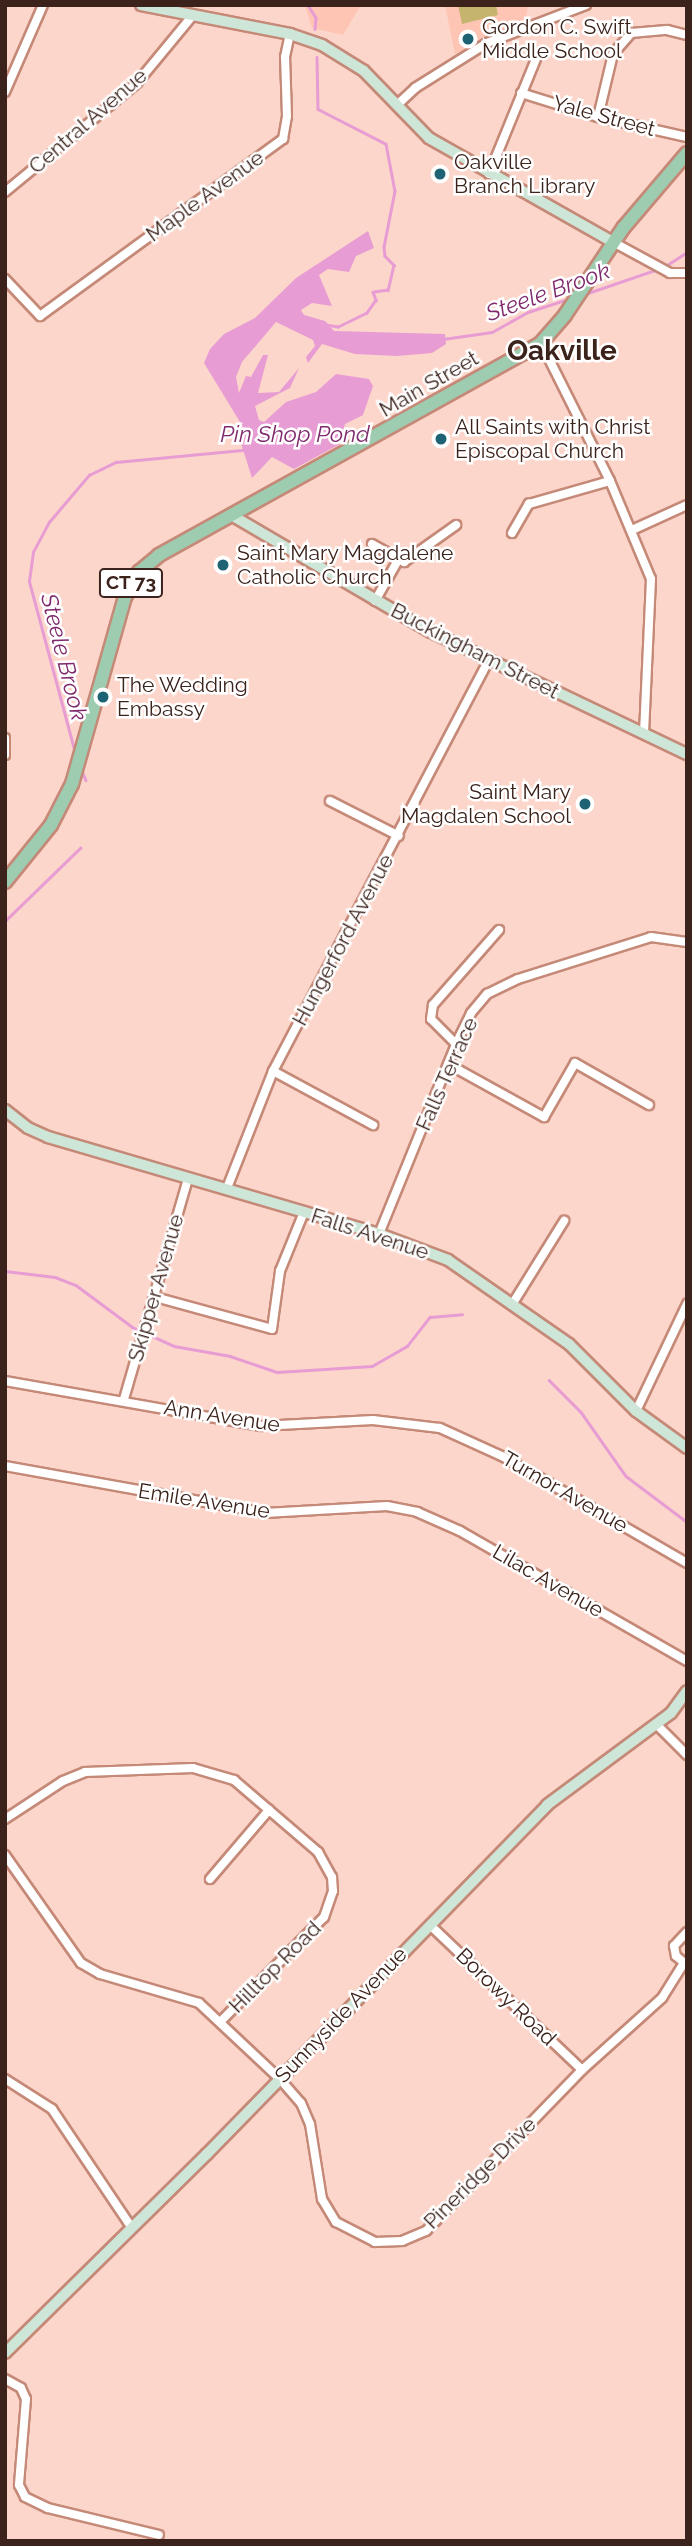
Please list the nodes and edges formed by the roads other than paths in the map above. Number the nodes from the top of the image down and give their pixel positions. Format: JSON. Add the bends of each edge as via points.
{"nodes":[{"id":1,"x":43,"y":5,"type":"edge"},
{"id":2,"x":141,"y":5,"type":"edge"},
{"id":3,"x":585,"y":5,"type":"edge"},
{"id":4,"x":193,"y":15,"type":"junction"},
{"id":5,"x":290,"y":34,"type":"junction"},
{"id":6,"x":687,"y":35,"type":"edge"},
{"id":7,"x":538,"y":54,"type":"dead end"},
{"id":8,"x":5,"y":92,"type":"edge"},
{"id":9,"x":522,"y":93,"type":"junction"},
{"id":10,"x":397,"y":105,"type":"junction"},
{"id":11,"x":598,"y":117,"type":"junction"},
{"id":12,"x":687,"y":137,"type":"edge"},
{"id":13,"x":687,"y":153,"type":"edge"},
{"id":14,"x":489,"y":174,"type":"junction"},
{"id":15,"x":5,"y":192,"type":"edge"},
{"id":16,"x":613,"y":242,"type":"junction"},
{"id":17,"x":687,"y":273,"type":"edge"},
{"id":18,"x":5,"y":279,"type":"edge"},
{"id":19,"x":541,"y":343,"type":"junction"},
{"id":20,"x":610,"y":481,"type":"junction"},
{"id":21,"x":687,"y":505,"type":"edge"},
{"id":22,"x":233,"y":516,"type":"junction"},
{"id":23,"x":456,"y":525,"type":"dead end"},
{"id":24,"x":632,"y":530,"type":"junction"},
{"id":25,"x":512,"y":533,"type":"dead end"},
{"id":26,"x":372,"y":544,"type":"dead end"},
{"id":27,"x":397,"y":562,"type":"junction"},
{"id":28,"x":375,"y":601,"type":"junction"},
{"id":29,"x":489,"y":660,"type":"junction"},
{"id":30,"x":644,"y":734,"type":"junction"},
{"id":31,"x":5,"y":738,"type":"edge"},
{"id":32,"x":6,"y":753,"type":"edge"},
{"id":33,"x":687,"y":754,"type":"edge"},
{"id":34,"x":330,"y":801,"type":"dead end"},
{"id":35,"x":399,"y":835,"type":"junction"},
{"id":36,"x":5,"y":882,"type":"edge"},
{"id":37,"x":499,"y":930,"type":"dead end"},
{"id":38,"x":687,"y":942,"type":"edge"},
{"id":39,"x":456,"y":1044,"type":"junction"},
{"id":40,"x":448,"y":1064,"type":"junction"},
{"id":41,"x":273,"y":1071,"type":"junction"},
{"id":42,"x":649,"y":1105,"type":"dead end"},
{"id":43,"x":5,"y":1110,"type":"edge"},
{"id":44,"x":373,"y":1125,"type":"dead end"},
{"id":45,"x":188,"y":1178,"type":"junction"},
{"id":46,"x":226,"y":1188,"type":"junction"},
{"id":47,"x":304,"y":1212,"type":"junction"},
{"id":48,"x":564,"y":1221,"type":"dead end"},
{"id":49,"x":379,"y":1234,"type":"junction"},
{"id":50,"x":155,"y":1297,"type":"junction"},
{"id":51,"x":513,"y":1303,"type":"junction"},
{"id":52,"x":687,"y":1304,"type":"edge"},
{"id":53,"x":5,"y":1381,"type":"edge"},
{"id":54,"x":124,"y":1399,"type":"junction"},
{"id":55,"x":636,"y":1410,"type":"junction"},
{"id":56,"x":440,"y":1428,"type":"joint"},
{"id":57,"x":687,"y":1448,"type":"edge"},
{"id":58,"x":5,"y":1466,"type":"edge"},
{"id":59,"x":405,"y":1508,"type":"joint"},
{"id":60,"x":687,"y":1563,"type":"edge"},
{"id":61,"x":687,"y":1661,"type":"edge"},
{"id":62,"x":687,"y":1691,"type":"edge"},
{"id":63,"x":656,"y":1724,"type":"junction"},
{"id":64,"x":687,"y":1755,"type":"edge"},
{"id":65,"x":269,"y":1810,"type":"junction"},
{"id":66,"x":5,"y":1819,"type":"edge"},
{"id":67,"x":5,"y":1855,"type":"edge"},
{"id":68,"x":210,"y":1879,"type":"dead end"},
{"id":69,"x":430,"y":1925,"type":"junction"},
{"id":70,"x":687,"y":1932,"type":"edge"},
{"id":71,"x":685,"y":1964,"type":"edge"},
{"id":72,"x":221,"y":2021,"type":"junction"},
{"id":73,"x":582,"y":2070,"type":"junction"},
{"id":74,"x":279,"y":2078,"type":"junction"},
{"id":75,"x":5,"y":2079,"type":"edge"},
{"id":76,"x":132,"y":2228,"type":"junction"},
{"id":77,"x":5,"y":2353,"type":"edge"},
{"id":78,"x":5,"y":2379,"type":"edge"},
{"id":79,"x":159,"y":2535,"type":"dead end"}],
"edges":[{"from":1,"to":8,"type":"street"},
{"from":2,"to":4,"type":"main road"},
{"from":3,"to":10,"type":"street","via":[[487,43]]},
{"from":4,"to":5,"type":"main road"},
{"from":4,"to":15,"type":"street","name":"Central Avenue","via":[[137,83]]},
{"from":5,"to":10,"type":"main road","via":[[322,45],[364,71]]},
{"from":5,"to":18,"type":"street","name":"Maple Avenue","via":[[285,57],[288,116],[284,139],[40,316],[30,311]]},
{"from":6,"to":11,"type":"street","via":[[667,30],[631,33],[613,54]]},
{"from":7,"to":9,"type":"street","name":"Yale Street"},
{"from":9,"to":11,"type":"street","name":"Yale Street"},
{"from":9,"to":14,"type":"street","name":"Yale Street"},
{"from":10,"to":14,"type":"main road","via":[[429,138]]},
{"from":11,"to":12,"type":"street","name":"Yale Street"},
{"from":13,"to":16,"type":"main road","name":"Main Street","number":"CT 73"},
{"from":14,"to":16,"type":"main road"},
{"from":16,"to":17,"type":"street","via":[[677,274]]},
{"from":16,"to":19,"type":"main road","name":"Main Street","number":"CT 73"},
{"from":19,"to":20,"type":"street"},
{"from":19,"to":22,"type":"main road","name":"Main Street","number":"CT 73"},
{"from":20,"to":24,"type":"street"},
{"from":20,"to":25,"type":"street","via":[[529,504]]},
{"from":21,"to":24,"type":"street"},
{"from":22,"to":28,"type":"main road","name":"Buckingham Street"},
{"from":22,"to":36,"type":"main road","name":"Main Street","number":"CT 73","via":[[159,555],[134,578],[76,773],[51,825]]},
{"from":23,"to":27,"type":"street","via":[[413,559]]},
{"from":24,"to":30,"type":"street","via":[[651,579]]},
{"from":26,"to":27,"type":"street"},
{"from":27,"to":28,"type":"street"},
{"from":28,"to":29,"type":"main road","name":"Buckingham Street"},
{"from":29,"to":30,"type":"main road","name":"Buckingham Street"},
{"from":29,"to":35,"type":"street","name":"Hungerford Avenue"},
{"from":30,"to":33,"type":"main road","name":"Buckingham Street"},
{"from":31,"to":32,"type":"street"},
{"from":34,"to":35,"type":"street"},
{"from":35,"to":41,"type":"street","name":"Hungerford Avenue"},
{"from":37,"to":39,"type":"street","via":[[433,1005],[430,1019]]},
{"from":38,"to":39,"type":"street","name":"Falls Terrace","via":[[651,937],[518,979],[487,994],[471,1013]]},
{"from":39,"to":40,"type":"street","name":"Falls Terrace"},
{"from":40,"to":42,"type":"street","via":[[544,1117],[575,1063]]},
{"from":40,"to":49,"type":"street","name":"Falls Terrace"},
{"from":41,"to":44,"type":"street"},
{"from":41,"to":46,"type":"street","name":"Hungerford Avenue"},
{"from":43,"to":45,"type":"main road","name":"Falls Avenue","via":[[41,1134]]},
{"from":45,"to":46,"type":"main road","name":"Falls Avenue"},
{"from":45,"to":50,"type":"street","name":"Skipper Avenue"},
{"from":46,"to":47,"type":"main road","name":"Falls Avenue"},
{"from":47,"to":49,"type":"main road","name":"Falls Avenue"},
{"from":47,"to":50,"type":"street","via":[[280,1270],[272,1329]]},
{"from":48,"to":51,"type":"street"},
{"from":49,"to":51,"type":"main road","name":"Falls Avenue","via":[[448,1260]]},
{"from":50,"to":54,"type":"street","name":"Skipper Avenue"},
{"from":51,"to":55,"type":"main road","name":"Falls Avenue","via":[[569,1345]]},
{"from":52,"to":55,"type":"street"},
{"from":53,"to":54,"type":"street","name":"Ann Avenue"},
{"from":54,"to":56,"type":"street","name":"Ann Avenue","via":[[261,1426],[373,1420]]},
{"from":55,"to":57,"type":"main road","name":"Falls Avenue"},
{"from":56,"to":60,"type":"street","name":"Turnor Avenue","via":[[504,1457]]},
{"from":58,"to":59,"type":"street","name":"Emile Avenue","via":[[265,1513]]},
{"from":59,"to":61,"type":"street","name":"Lilac Avenue","via":[[460,1531]]},
{"from":62,"to":63,"type":"main road","name":"Sunnyside Avenue"},
{"from":63,"to":64,"type":"street"},
{"from":63,"to":69,"type":"main road","name":"Sunnyside Avenue","via":[[547,1805]]},
{"from":65,"to":66,"type":"street","name":"Hilltop Road","via":[[234,1780],[215,1771],[117,1770],[85,1772],[63,1781]]},
{"from":65,"to":68,"type":"street"},
{"from":65,"to":72,"type":"street","name":"Hilltop Road","via":[[318,1853],[332,1877],[333,1891],[315,1928]]},
{"from":67,"to":72,"type":"street","name":"Pineridge Drive","via":[[81,1963],[100,1975],[199,2003]]},
{"from":69,"to":73,"type":"street","name":"Borowy Road"},
{"from":69,"to":74,"type":"main road","name":"Sunnyside Avenue"},
{"from":70,"to":71,"type":"street","name":"Pineridge Drive","via":[[674,1946]]},
{"from":71,"to":73,"type":"street","name":"Pineridge Drive","via":[[662,1998]]},
{"from":72,"to":74,"type":"street","name":"Pineridge Drive"},
{"from":73,"to":74,"type":"street","name":"Pineridge Drive","via":[[426,2231],[402,2241],[375,2242],[336,2221],[323,2199],[310,2124],[301,2103]]},
{"from":74,"to":76,"type":"main road","name":"Sunnyside Avenue"},
{"from":75,"to":76,"type":"street","via":[[52,2109]]},
{"from":76,"to":77,"type":"main road","name":"Sunnyside Avenue"},
{"from":78,"to":79,"type":"street","via":[[21,2388],[26,2399],[19,2485],[24,2497],[48,2508]]}]}
